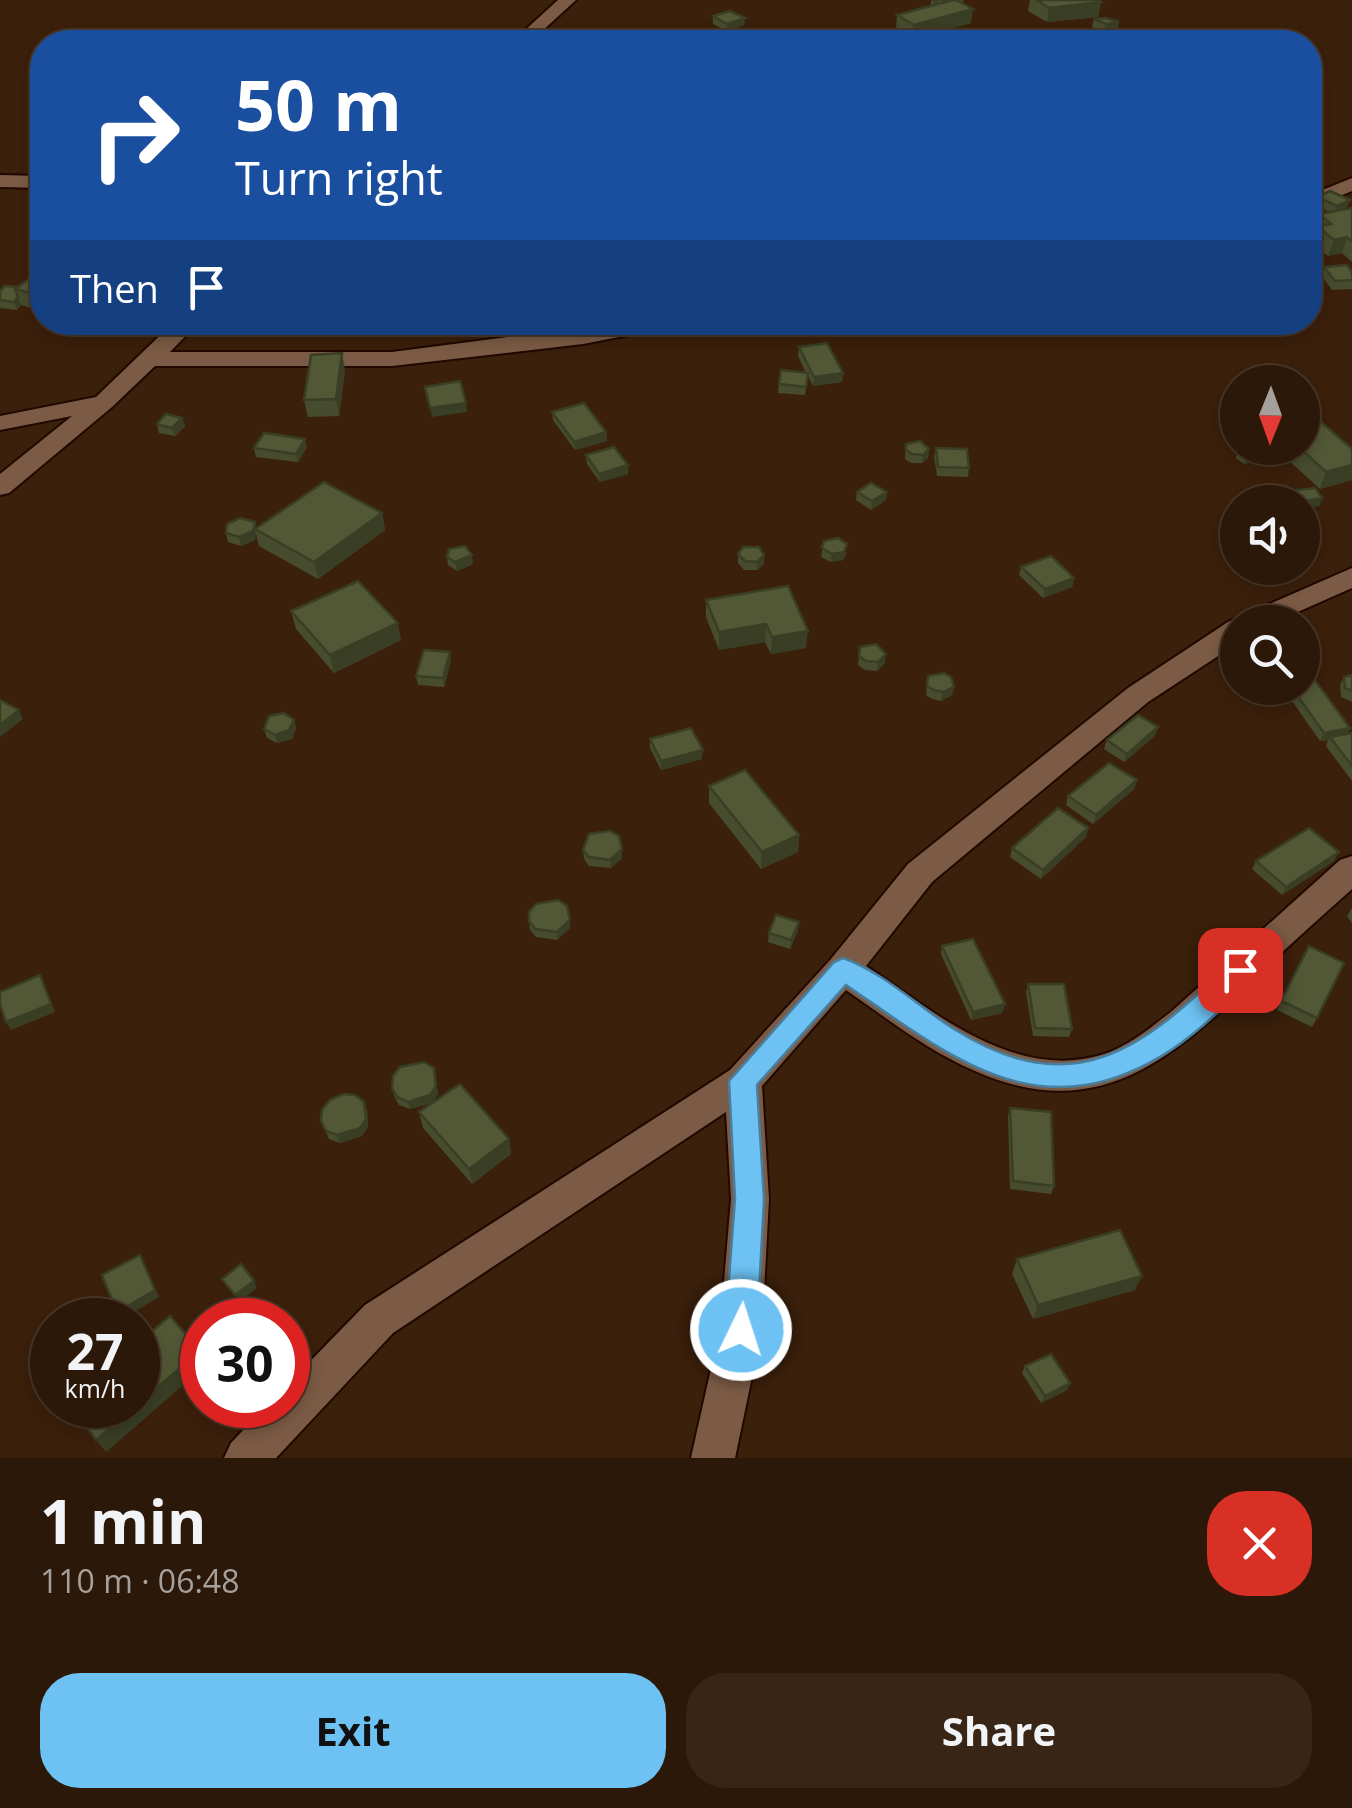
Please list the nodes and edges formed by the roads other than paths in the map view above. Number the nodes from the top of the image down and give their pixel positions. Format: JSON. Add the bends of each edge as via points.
{"nodes":[{"id":1,"x":568,"y":0,"type":"edge"},
{"id":2,"x":534,"y":30,"type":"edge"},
{"id":3,"x":0,"y":181,"type":"edge"},
{"id":4,"x":30,"y":182,"type":"edge"},
{"id":5,"x":1352,"y":184,"type":"edge"},
{"id":6,"x":1322,"y":197,"type":"edge"},
{"id":7,"x":176,"y":335,"type":"edge"},
{"id":8,"x":594,"y":335,"type":"edge"},
{"id":9,"x":153,"y":359,"type":"junction"},
{"id":10,"x":104,"y":402,"type":"junction"},
{"id":11,"x":0,"y":423,"type":"edge"},
{"id":12,"x":0,"y":486,"type":"edge"},
{"id":13,"x":1352,"y":577,"type":"edge"},
{"id":14,"x":1289,"y":605,"type":"edge"},
{"id":15,"x":1220,"y":640,"type":"edge"},
{"id":16,"x":1352,"y":869,"type":"edge"},
{"id":17,"x":843,"y":969,"type":"junction"},
{"id":18,"x":743,"y":1081,"type":"junction"},
{"id":19,"x":246,"y":1458,"type":"edge"},
{"id":20,"x":712,"y":1458,"type":"edge"}],
"edges":[{"from":1,"to":2,"type":"street"},
{"from":3,"to":4,"type":"street"},
{"from":5,"to":6,"type":"street"},
{"from":7,"to":9,"type":"street"},
{"from":8,"to":9,"type":"street","via":[[392,359]]},
{"from":9,"to":10,"type":"street"},
{"from":10,"to":11,"type":"street"},
{"from":10,"to":12,"type":"street"},
{"from":13,"to":14,"type":"street"},
{"from":15,"to":17,"type":"street","via":[[1138,695],[920,873]]},
{"from":16,"to":17,"type":"street","via":[[1180,1029],[1129,1062],[1093,1074],[1045,1074],[995,1063],[948,1040]]},
{"from":17,"to":18,"type":"street"},
{"from":18,"to":19,"type":"street","via":[[379,1319]]},
{"from":18,"to":20,"type":"street","via":[[750,1199],[741,1330]]}]}
